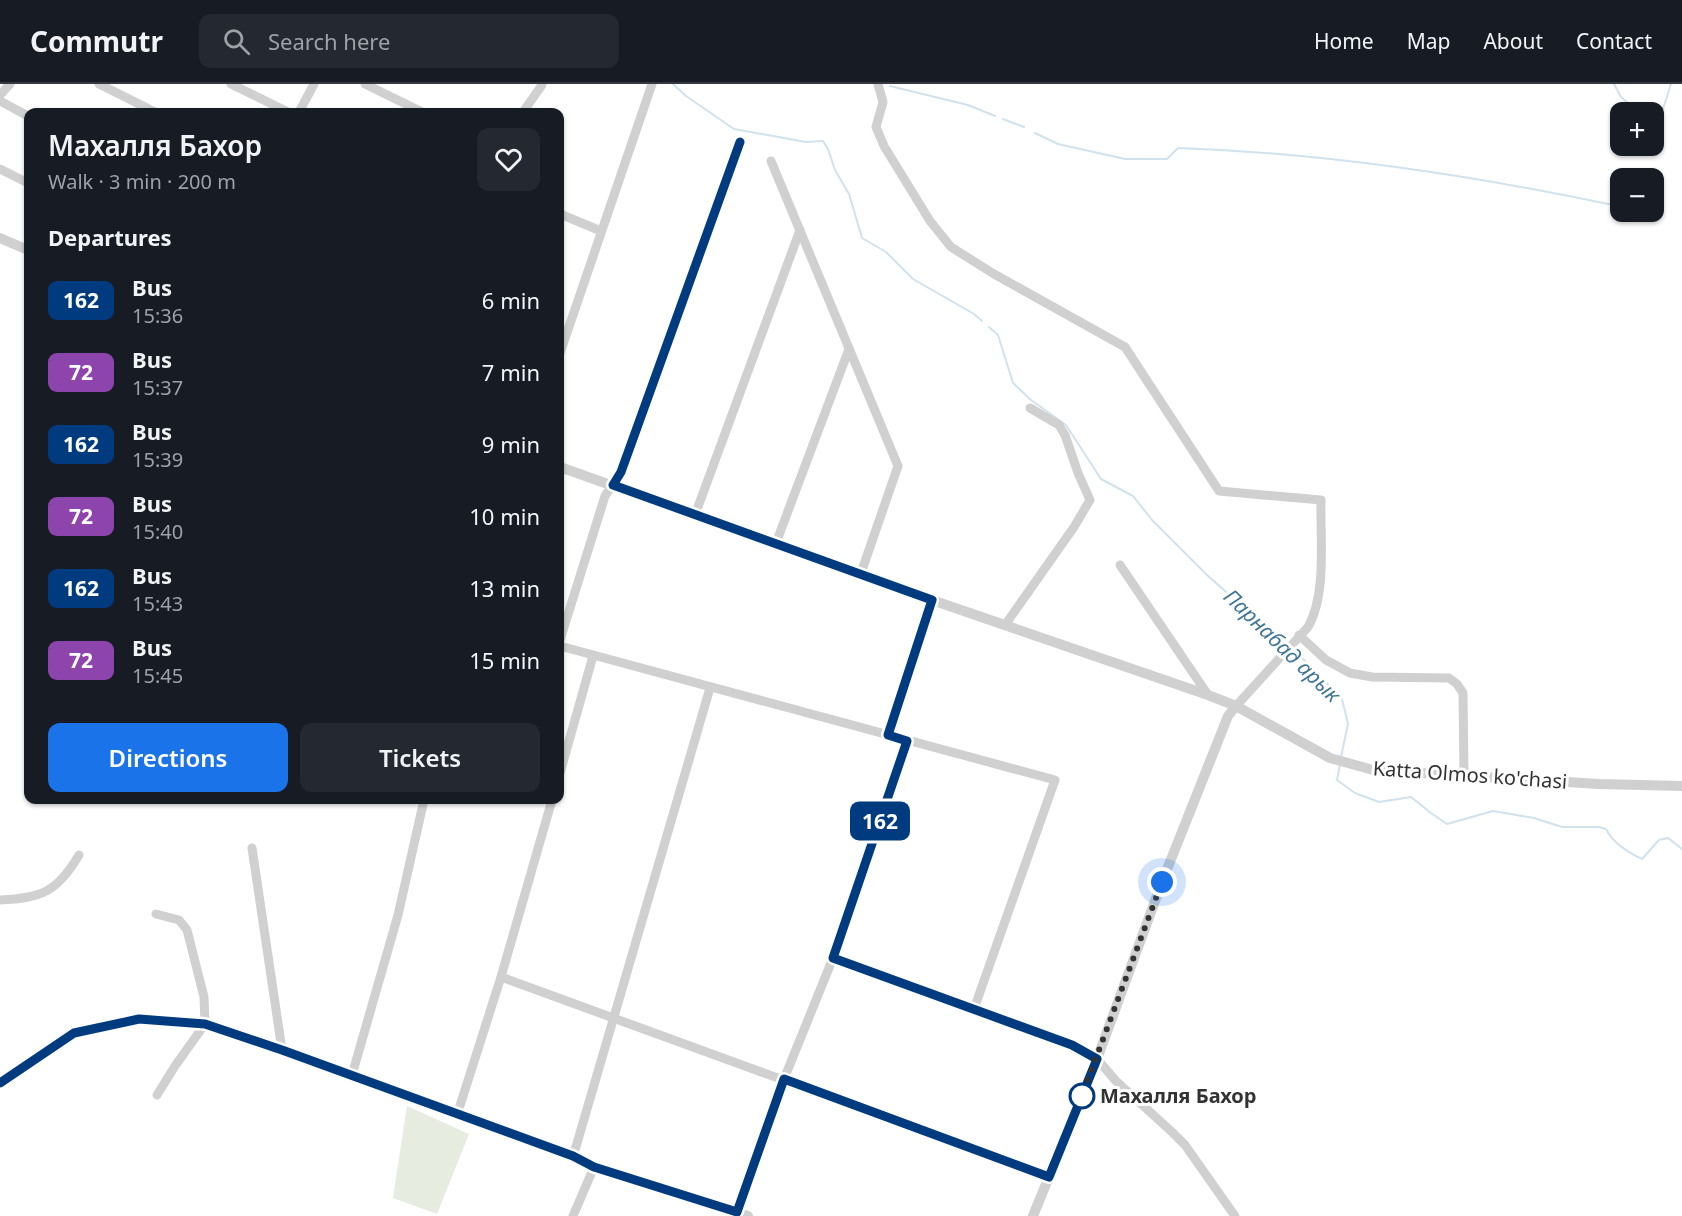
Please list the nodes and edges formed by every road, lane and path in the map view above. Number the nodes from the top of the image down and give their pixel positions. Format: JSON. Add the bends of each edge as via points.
{"nodes":[{"id":1,"x":10,"y":84,"type":"edge"},
{"id":2,"x":99,"y":84,"type":"edge"},
{"id":3,"x":231,"y":84,"type":"edge"},
{"id":4,"x":314,"y":84,"type":"edge"},
{"id":5,"x":365,"y":84,"type":"edge"},
{"id":6,"x":652,"y":84,"type":"edge"},
{"id":7,"x":878,"y":84,"type":"edge"},
{"id":8,"x":542,"y":85,"type":"edge"},
{"id":9,"x":0,"y":95,"type":"edge"},
{"id":10,"x":0,"y":102,"type":"edge"},
{"id":11,"x":147,"y":108,"type":"edge"},
{"id":12,"x":280,"y":108,"type":"edge"},
{"id":13,"x":301,"y":108,"type":"edge"},
{"id":14,"x":414,"y":108,"type":"edge"},
{"id":15,"x":526,"y":108,"type":"edge"},
{"id":16,"x":24,"y":114,"type":"edge"},
{"id":17,"x":740,"y":142,"type":"dead end"},
{"id":18,"x":771,"y":161,"type":"dead end"},
{"id":19,"x":0,"y":169,"type":"edge"},
{"id":20,"x":24,"y":181,"type":"edge"},
{"id":21,"x":564,"y":216,"type":"edge"},
{"id":22,"x":800,"y":230,"type":"junction"},
{"id":23,"x":601,"y":231,"type":"junction"},
{"id":24,"x":0,"y":238,"type":"edge"},
{"id":25,"x":24,"y":248,"type":"edge"},
{"id":26,"x":564,"y":329,"type":"edge"},
{"id":27,"x":849,"y":349,"type":"junction"},
{"id":28,"x":1030,"y":408,"type":"dead end"},
{"id":29,"x":564,"y":467,"type":"edge"},
{"id":30,"x":613,"y":485,"type":"junction"},
{"id":31,"x":695,"y":515,"type":"junction"},
{"id":32,"x":776,"y":543,"type":"junction"},
{"id":33,"x":1120,"y":565,"type":"dead end"},
{"id":34,"x":861,"y":573,"type":"junction"},
{"id":35,"x":932,"y":600,"type":"junction"},
{"id":36,"x":1005,"y":625,"type":"junction"},
{"id":37,"x":564,"y":627,"type":"edge"},
{"id":38,"x":1299,"y":635,"type":"junction"},
{"id":39,"x":564,"y":647,"type":"edge"},
{"id":40,"x":593,"y":656,"type":"junction"},
{"id":41,"x":710,"y":688,"type":"junction"},
{"id":42,"x":1208,"y":695,"type":"junction"},
{"id":43,"x":1236,"y":706,"type":"junction"},
{"id":44,"x":888,"y":735,"type":"junction"},
{"id":45,"x":907,"y":741,"type":"junction"},
{"id":46,"x":564,"y":759,"type":"edge"},
{"id":47,"x":1464,"y":774,"type":"junction"},
{"id":48,"x":1682,"y":786,"type":"edge"},
{"id":49,"x":423,"y":804,"type":"edge"},
{"id":50,"x":551,"y":804,"type":"edge"},
{"id":51,"x":252,"y":848,"type":"dead end"},
{"id":52,"x":79,"y":855,"type":"dead end"},
{"id":53,"x":0,"y":900,"type":"edge"},
{"id":54,"x":156,"y":914,"type":"dead end"},
{"id":55,"x":833,"y":958,"type":"junction"},
{"id":56,"x":501,"y":977,"type":"junction"},
{"id":57,"x":974,"y":1009,"type":"junction"},
{"id":58,"x":613,"y":1017,"type":"junction"},
{"id":59,"x":205,"y":1024,"type":"junction"},
{"id":60,"x":282,"y":1050,"type":"junction"},
{"id":61,"x":1097,"y":1059,"type":"junction"},
{"id":62,"x":352,"y":1075,"type":"junction"},
{"id":63,"x":784,"y":1079,"type":"junction"},
{"id":64,"x":0,"y":1083,"type":"edge"},
{"id":65,"x":158,"y":1095,"type":"dead end"},
{"id":66,"x":457,"y":1115,"type":"junction"},
{"id":67,"x":573,"y":1156,"type":"junction"},
{"id":68,"x":594,"y":1167,"type":"junction"},
{"id":69,"x":1049,"y":1177,"type":"junction"},
{"id":70,"x":743,"y":1214,"type":"edge"},
{"id":71,"x":573,"y":1216,"type":"edge"},
{"id":72,"x":1033,"y":1216,"type":"edge"},
{"id":73,"x":1235,"y":1216,"type":"edge"}],
"edges":[{"from":1,"to":9,"type":"street"},
{"from":2,"to":11,"type":"street"},
{"from":3,"to":12,"type":"street"},
{"from":4,"to":13,"type":"street"},
{"from":5,"to":14,"type":"street"},
{"from":6,"to":23,"type":"street"},
{"from":7,"to":38,"type":"street","via":[[883,102],[876,127],[884,146],[951,247],[1125,347],[1219,490],[1321,500],[1317,602],[1311,621]]},
{"from":8,"to":15,"type":"street"},
{"from":10,"to":16,"type":"street"},
{"from":17,"to":30,"type":"street"},
{"from":18,"to":22,"type":"street"},
{"from":19,"to":20,"type":"street"},
{"from":21,"to":23,"type":"street"},
{"from":22,"to":27,"type":"street"},
{"from":22,"to":31,"type":"street"},
{"from":23,"to":26,"type":"street"},
{"from":24,"to":25,"type":"street"},
{"from":27,"to":32,"type":"street"},
{"from":27,"to":34,"type":"street","via":[[898,466]]},
{"from":28,"to":36,"type":"street","via":[[1059,425],[1090,500]]},
{"from":29,"to":30,"type":"street","name":"Katta Olmos ko'chasi"},
{"from":30,"to":31,"type":"street","name":"Katta Olmos ko'chasi"},
{"from":30,"to":37,"type":"street","via":[[605,496]]},
{"from":31,"to":32,"type":"street","name":"Katta Olmos ko'chasi"},
{"from":32,"to":34,"type":"street","name":"Katta Olmos ko'chasi"},
{"from":33,"to":42,"type":"street"},
{"from":34,"to":35,"type":"street","name":"Katta Olmos ko'chasi"},
{"from":35,"to":36,"type":"street","name":"Katta Olmos ko'chasi"},
{"from":35,"to":44,"type":"street"},
{"from":36,"to":42,"type":"street","name":"Katta Olmos ko'chasi"},
{"from":38,"to":43,"type":"street"},
{"from":38,"to":47,"type":"street","via":[[1326,660],[1350,673],[1449,678],[1457,684],[1463,696]]},
{"from":39,"to":40,"type":"street"},
{"from":40,"to":41,"type":"street"},
{"from":40,"to":46,"type":"street"},
{"from":41,"to":44,"type":"street"},
{"from":41,"to":58,"type":"street"},
{"from":42,"to":43,"type":"street","name":"Katta Olmos ko'chasi"},
{"from":43,"to":47,"type":"street","name":"Katta Olmos ko'chasi","via":[[1349,765],[1373,770]]},
{"from":43,"to":61,"type":"street","via":[[1228,716],[1162,882]]},
{"from":44,"to":45,"type":"street"},
{"from":45,"to":55,"type":"street"},
{"from":45,"to":57,"type":"street","via":[[1055,780]]},
{"from":47,"to":48,"type":"street","name":"Katta Olmos ko'chasi"},
{"from":49,"to":62,"type":"street","via":[[398,915]]},
{"from":50,"to":56,"type":"street"},
{"from":51,"to":60,"type":"street"},
{"from":52,"to":53,"type":"street","via":[[67,876],[47,893]]},
{"from":54,"to":59,"type":"street","via":[[179,920],[187,930],[204,997]]},
{"from":55,"to":57,"type":"street"},
{"from":55,"to":63,"type":"street"},
{"from":56,"to":58,"type":"street"},
{"from":56,"to":66,"type":"street"},
{"from":57,"to":61,"type":"street","via":[[1072,1045]]},
{"from":58,"to":63,"type":"street"},
{"from":58,"to":67,"type":"street"},
{"from":59,"to":60,"type":"street"},
{"from":59,"to":64,"type":"street","via":[[139,1019],[74,1033]]},
{"from":59,"to":65,"type":"street"},
{"from":60,"to":62,"type":"street"},
{"from":61,"to":69,"type":"street"},
{"from":61,"to":73,"type":"street","via":[[1185,1146]]},
{"from":62,"to":66,"type":"street"},
{"from":63,"to":69,"type":"street"},
{"from":63,"to":70,"type":"street"},
{"from":66,"to":67,"type":"street"},
{"from":67,"to":68,"type":"street"},
{"from":68,"to":70,"type":"street"},
{"from":68,"to":71,"type":"street"},
{"from":69,"to":72,"type":"street"}]}
